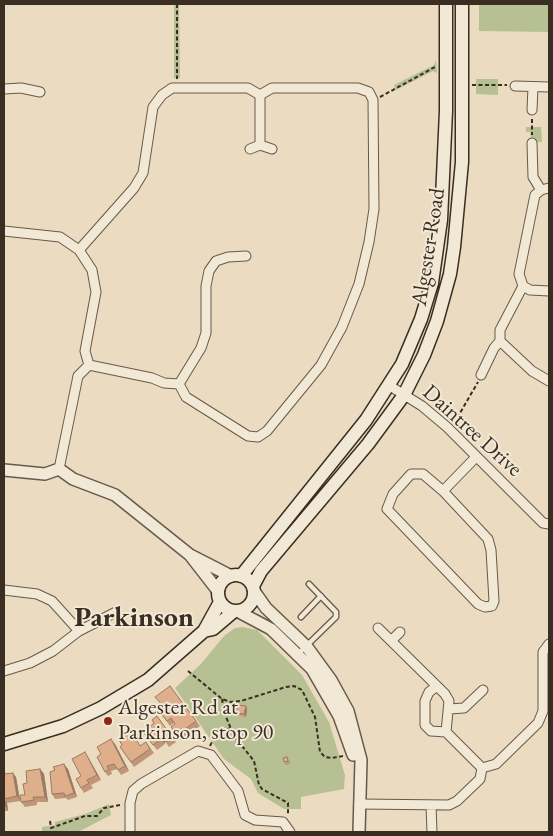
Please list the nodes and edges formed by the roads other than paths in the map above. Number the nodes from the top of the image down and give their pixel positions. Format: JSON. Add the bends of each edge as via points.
{"nodes":[{"id":1,"x":446,"y":4,"type":"edge"},
{"id":2,"x":462,"y":4,"type":"edge"},
{"id":3,"x":515,"y":86,"type":"road end"},
{"id":4,"x":533,"y":87,"type":"junction"},
{"id":5,"x":549,"y":87,"type":"edge"},
{"id":6,"x":4,"y":89,"type":"edge"},
{"id":7,"x":40,"y":92,"type":"dead end"},
{"id":8,"x":260,"y":95,"type":"junction"},
{"id":9,"x":532,"y":110,"type":"road end"},
{"id":10,"x":532,"y":143,"type":"road end"},
{"id":11,"x":260,"y":145,"type":"junction"},
{"id":12,"x":250,"y":149,"type":"dead end"},
{"id":13,"x":272,"y":149,"type":"dead end"},
{"id":14,"x":545,"y":189,"type":"edge"},
{"id":15,"x":4,"y":231,"type":"edge"},
{"id":16,"x":80,"y":250,"type":"junction"},
{"id":17,"x":246,"y":256,"type":"dead end"},
{"id":18,"x":523,"y":286,"type":"junction"},
{"id":19,"x":549,"y":291,"type":"edge"},
{"id":20,"x":500,"y":341,"type":"junction"},
{"id":21,"x":89,"y":365,"type":"junction"},
{"id":22,"x":481,"y":375,"type":"road end"},
{"id":23,"x":549,"y":381,"type":"edge"},
{"id":24,"x":179,"y":384,"type":"junction"},
{"id":25,"x":390,"y":386,"type":"junction"},
{"id":26,"x":404,"y":395,"type":"junction"},
{"id":27,"x":476,"y":457,"type":"junction"},
{"id":28,"x":59,"y":469,"type":"junction"},
{"id":29,"x":4,"y":470,"type":"edge"},
{"id":30,"x":443,"y":491,"type":"junction"},
{"id":31,"x":549,"y":524,"type":"edge"},
{"id":32,"x":190,"y":555,"type":"junction"},
{"id":33,"x":236,"y":576,"type":"junction"},
{"id":34,"x":309,"y":584,"type":"dead end"},
{"id":35,"x":254,"y":589,"type":"junction"},
{"id":36,"x":4,"y":590,"type":"edge"},
{"id":37,"x":321,"y":596,"type":"junction"},
{"id":38,"x":219,"y":597,"type":"junction"},
{"id":39,"x":116,"y":612,"type":"dead end"},
{"id":40,"x":236,"y":612,"type":"junction"},
{"id":41,"x":301,"y":617,"type":"dead end"},
{"id":42,"x":378,"y":628,"type":"dead end"},
{"id":43,"x":79,"y":631,"type":"junction"},
{"id":44,"x":204,"y":632,"type":"junction"},
{"id":45,"x":400,"y":632,"type":"dead end"},
{"id":46,"x":391,"y":641,"type":"junction"},
{"id":47,"x":549,"y":644,"type":"edge"},
{"id":48,"x":302,"y":650,"type":"junction"},
{"id":49,"x":4,"y":671,"type":"edge"},
{"id":50,"x":436,"y":687,"type":"junction"},
{"id":51,"x":483,"y":690,"type":"dead end"},
{"id":52,"x":449,"y":709,"type":"junction"},
{"id":53,"x":446,"y":732,"type":"junction"},
{"id":54,"x":4,"y":744,"type":"edge"},
{"id":55,"x":482,"y":768,"type":"junction"},
{"id":56,"x":359,"y":786,"type":"junction"},
{"id":57,"x":359,"y":804,"type":"junction"},
{"id":58,"x":431,"y":805,"type":"junction"},
{"id":59,"x":130,"y":832,"type":"edge"},
{"id":60,"x":290,"y":832,"type":"edge"},
{"id":61,"x":359,"y":832,"type":"edge"},
{"id":62,"x":432,"y":832,"type":"edge"}],
"edges":[{"from":1,"to":25,"type":"main road","name":"Algester Road","via":[[444,172],[437,250],[432,283],[421,319]]},
{"from":2,"to":26,"type":"main road","name":"Algester Road","via":[[462,162],[450,274],[437,321]]},
{"from":3,"to":4,"type":"street"},
{"from":4,"to":5,"type":"street"},
{"from":4,"to":9,"type":"street"},
{"from":6,"to":7,"type":"street"},
{"from":8,"to":11,"type":"street"},
{"from":8,"to":16,"type":"street","via":[[248,88],[177,87],[162,95],[154,107],[146,162],[134,188]]},
{"from":8,"to":24,"type":"street","via":[[272,88],[358,88],[369,92],[374,100],[374,209],[370,242],[359,284],[342,327],[321,365],[268,431],[258,437],[248,436],[186,397]]},
{"from":10,"to":14,"type":"street","via":[[533,177]]},
{"from":11,"to":12,"type":"street"},
{"from":11,"to":13,"type":"street"},
{"from":14,"to":18,"type":"street","via":[[535,195],[519,274]]},
{"from":15,"to":16,"type":"street","via":[[60,238]]},
{"from":16,"to":21,"type":"street","via":[[92,270],[96,292],[85,351]]},
{"from":17,"to":24,"type":"street","via":[[216,261],[209,270],[206,333],[201,348]]},
{"from":18,"to":19,"type":"street","via":[[530,290]]},
{"from":18,"to":20,"type":"street","via":[[500,330]]},
{"from":20,"to":22,"type":"street"},
{"from":20,"to":23,"type":"street","via":[[532,372]]},
{"from":21,"to":24,"type":"street"},
{"from":21,"to":28,"type":"street","via":[[78,376]]},
{"from":25,"to":26,"type":"street","name":"Daintree Drive"},
{"from":25,"to":33,"type":"main road","name":"Algester Road","via":[[360,428]]},
{"from":26,"to":27,"type":"street","name":"Daintree Drive","via":[[447,427]]},
{"from":26,"to":35,"type":"main road","name":"Algester Road","via":[[368,444],[261,571]]},
{"from":27,"to":30,"type":"street"},
{"from":27,"to":31,"type":"street","name":"Daintree Drive","via":[[543,523]]},
{"from":28,"to":29,"type":"street","via":[[44,474]]},
{"from":28,"to":32,"type":"street","via":[[73,479],[100,488],[125,502]]},
{"from":30,"to":30,"type":"street","via":[[488,539],[492,606],[478,604],[387,509],[392,494],[411,474],[423,474]]},
{"from":32,"to":33,"type":"street"},
{"from":32,"to":38,"type":"street"},
{"from":33,"to":35,"type":"main road"},
{"from":33,"to":38,"type":"main road","via":[[222,581]]},
{"from":34,"to":37,"type":"lane"},
{"from":35,"to":40,"type":"main road","via":[[249,606]]},
{"from":35,"to":48,"type":"street"},
{"from":36,"to":43,"type":"street","via":[[37,594],[52,600]]},
{"from":37,"to":41,"type":"lane"},
{"from":37,"to":48,"type":"lane","via":[[336,612],[336,617]]},
{"from":38,"to":40,"type":"main road","via":[[228,610]]},
{"from":38,"to":44,"type":"main road"},
{"from":39,"to":43,"type":"street"},
{"from":40,"to":44,"type":"main road"},
{"from":40,"to":48,"type":"street","via":[[272,629]]},
{"from":42,"to":46,"type":"street"},
{"from":43,"to":49,"type":"street","via":[[53,651]]},
{"from":44,"to":54,"type":"main road","via":[[148,680],[101,708],[56,729]]},
{"from":45,"to":46,"type":"street"},
{"from":46,"to":50,"type":"street"},
{"from":47,"to":55,"type":"street","via":[[543,652],[543,711],[538,723],[496,764]]},
{"from":48,"to":56,"type":"street","via":[[345,729]]},
{"from":48,"to":56,"type":"street","via":[[330,680],[348,711],[361,760]]},
{"from":50,"to":52,"type":"street","via":[[445,694]]},
{"from":50,"to":53,"type":"street","via":[[425,701],[425,725],[431,731]]},
{"from":51,"to":52,"type":"street","via":[[464,708]]},
{"from":52,"to":53,"type":"street"},
{"from":53,"to":55,"type":"street"},
{"from":55,"to":58,"type":"street","via":[[480,779],[457,802]]},
{"from":56,"to":57,"type":"street"},
{"from":57,"to":58,"type":"street"},
{"from":57,"to":61,"type":"street"},
{"from":58,"to":62,"type":"street"},
{"from":59,"to":60,"type":"street","via":[[133,791],[194,752],[207,753],[238,791],[245,815],[255,820],[284,823]]}]}
